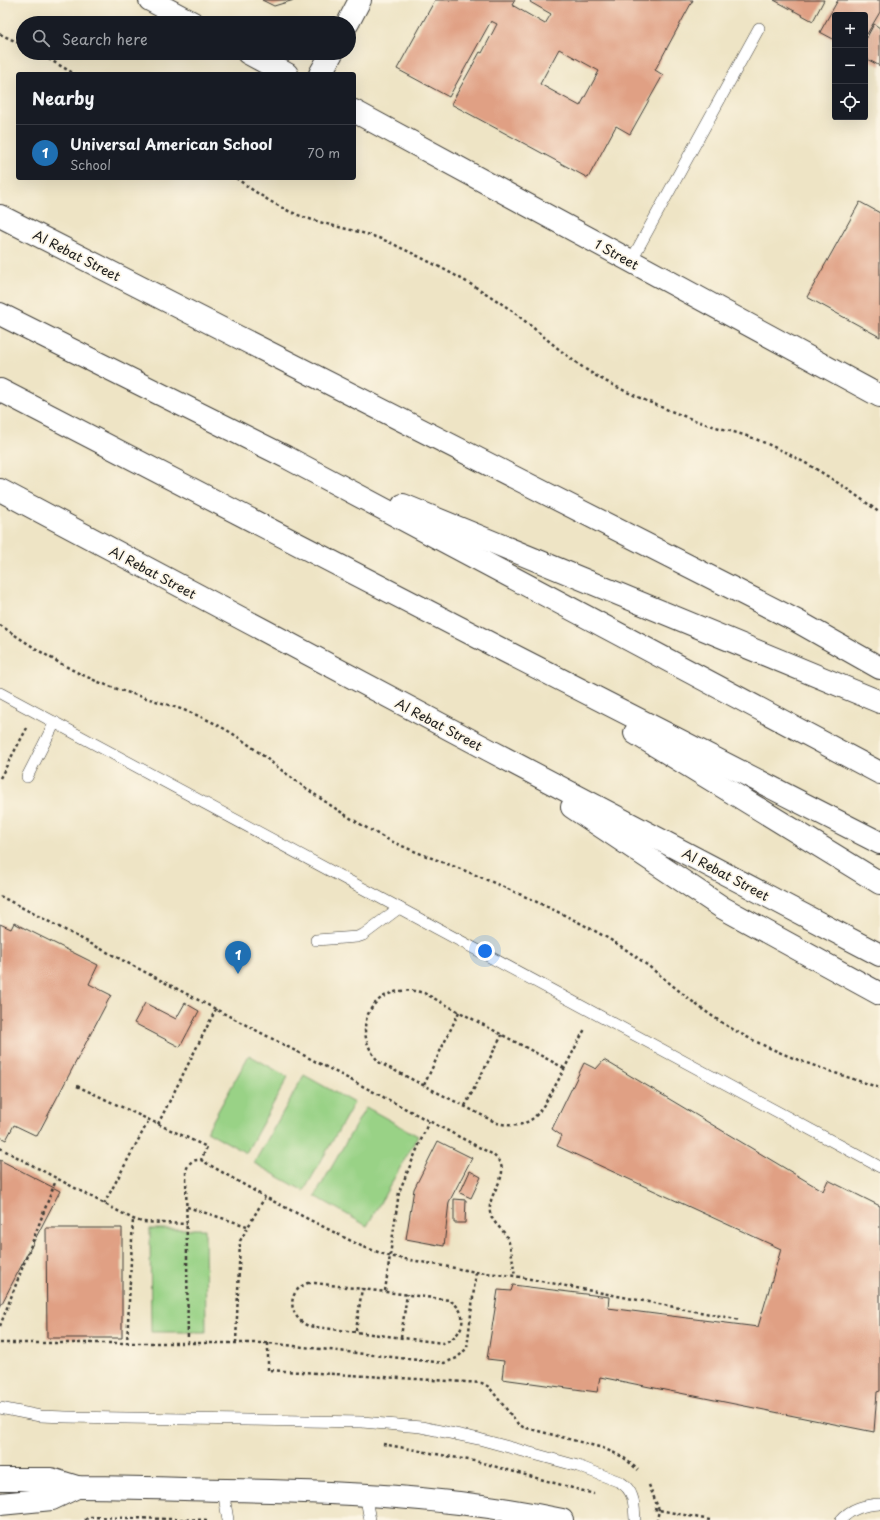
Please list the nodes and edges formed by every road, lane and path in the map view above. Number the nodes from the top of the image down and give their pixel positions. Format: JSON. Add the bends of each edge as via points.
{"nodes":[{"id":1,"x":150,"y":0,"type":"edge"},
{"id":2,"x":360,"y":0,"type":"edge"},
{"id":3,"x":179,"y":16,"type":"edge"},
{"id":4,"x":352,"y":16,"type":"edge"},
{"id":5,"x":759,"y":28,"type":"dead end"},
{"id":6,"x":0,"y":34,"type":"edge"},
{"id":7,"x":16,"y":42,"type":"edge"},
{"id":8,"x":50,"y":60,"type":"edge"},
{"id":9,"x":261,"y":60,"type":"edge"},
{"id":10,"x":328,"y":60,"type":"edge"},
{"id":11,"x":71,"y":72,"type":"edge"},
{"id":12,"x":282,"y":72,"type":"edge"},
{"id":13,"x":321,"y":72,"type":"edge"},
{"id":14,"x":356,"y":112,"type":"edge"},
{"id":15,"x":239,"y":180,"type":"edge"},
{"id":16,"x":0,"y":216,"type":"edge"},
{"id":17,"x":631,"y":261,"type":"junction"},
{"id":18,"x":0,"y":314,"type":"edge"},
{"id":19,"x":0,"y":390,"type":"edge"},
{"id":20,"x":880,"y":396,"type":"edge"},
{"id":21,"x":286,"y":457,"type":"junction"},
{"id":22,"x":0,"y":490,"type":"edge"},
{"id":23,"x":880,"y":513,"type":"edge"},
{"id":24,"x":0,"y":625,"type":"edge"},
{"id":25,"x":495,"y":646,"type":"junction"},
{"id":26,"x":880,"y":668,"type":"edge"},
{"id":27,"x":0,"y":693,"type":"edge"},
{"id":28,"x":880,"y":702,"type":"edge"},
{"id":29,"x":36,"y":712,"type":"junction"},
{"id":30,"x":55,"y":722,"type":"junction"},
{"id":31,"x":489,"y":750,"type":"junction"},
{"id":32,"x":880,"y":773,"type":"edge"},
{"id":33,"x":27,"y":777,"type":"dead end"},
{"id":34,"x":0,"y":778,"type":"edge"},
{"id":35,"x":880,"y":843,"type":"edge"},
{"id":36,"x":880,"y":883,"type":"edge"},
{"id":37,"x":0,"y":896,"type":"edge"},
{"id":38,"x":399,"y":908,"type":"junction"},
{"id":39,"x":316,"y":940,"type":"dead end"},
{"id":40,"x":880,"y":955,"type":"edge"},
{"id":41,"x":880,"y":994,"type":"edge"},
{"id":42,"x":216,"y":1009,"type":"junction"},
{"id":43,"x":459,"y":1012,"type":"junction"},
{"id":44,"x":593,"y":1012,"type":"junction"},
{"id":45,"x":502,"y":1035,"type":"junction"},
{"id":46,"x":564,"y":1068,"type":"junction"},
{"id":47,"x":424,"y":1085,"type":"junction"},
{"id":48,"x":77,"y":1086,"type":"dead end"},
{"id":49,"x":880,"y":1088,"type":"edge"},
{"id":50,"x":465,"y":1106,"type":"junction"},
{"id":51,"x":149,"y":1120,"type":"junction"},
{"id":52,"x":429,"y":1121,"type":"junction"},
{"id":53,"x":158,"y":1124,"type":"junction"},
{"id":54,"x":0,"y":1148,"type":"edge"},
{"id":55,"x":201,"y":1160,"type":"junction"},
{"id":56,"x":880,"y":1167,"type":"edge"},
{"id":57,"x":56,"y":1180,"type":"junction"},
{"id":58,"x":264,"y":1197,"type":"junction"},
{"id":59,"x":104,"y":1204,"type":"junction"},
{"id":60,"x":186,"y":1207,"type":"junction"},
{"id":61,"x":133,"y":1219,"type":"junction"},
{"id":62,"x":187,"y":1224,"type":"junction"},
{"id":63,"x":247,"y":1226,"type":"junction"},
{"id":64,"x":389,"y":1256,"type":"junction"},
{"id":65,"x":476,"y":1272,"type":"junction"},
{"id":66,"x":515,"y":1276,"type":"junction"},
{"id":67,"x":362,"y":1288,"type":"junction"},
{"id":68,"x":385,"y":1292,"type":"junction"},
{"id":69,"x":407,"y":1294,"type":"junction"},
{"id":70,"x":741,"y":1320,"type":"dead end"},
{"id":71,"x":0,"y":1326,"type":"edge"},
{"id":72,"x":356,"y":1331,"type":"junction"},
{"id":73,"x":401,"y":1338,"type":"junction"},
{"id":74,"x":0,"y":1343,"type":"edge"},
{"id":75,"x":188,"y":1343,"type":"junction"},
{"id":76,"x":236,"y":1343,"type":"junction"},
{"id":77,"x":268,"y":1343,"type":"junction"},
{"id":78,"x":127,"y":1344,"type":"junction"},
{"id":79,"x":0,"y":1408,"type":"edge"},
{"id":80,"x":381,"y":1444,"type":"dead end"},
{"id":81,"x":640,"y":1471,"type":"dead end"},
{"id":82,"x":0,"y":1479,"type":"edge"},
{"id":83,"x":648,"y":1484,"type":"dead end"},
{"id":84,"x":77,"y":1487,"type":"junction"},
{"id":85,"x":223,"y":1490,"type":"junction"},
{"id":86,"x":365,"y":1494,"type":"junction"},
{"id":87,"x":600,"y":1496,"type":"dead end"},
{"id":88,"x":0,"y":1504,"type":"edge"},
{"id":89,"x":880,"y":1504,"type":"edge"},
{"id":90,"x":634,"y":1505,"type":"junction"},
{"id":91,"x":659,"y":1510,"type":"junction"},
{"id":92,"x":85,"y":1520,"type":"edge"},
{"id":93,"x":228,"y":1520,"type":"edge"},
{"id":94,"x":370,"y":1520,"type":"edge"},
{"id":95,"x":562,"y":1520,"type":"edge"},
{"id":96,"x":635,"y":1520,"type":"edge"},
{"id":97,"x":657,"y":1520,"type":"edge"},
{"id":98,"x":710,"y":1520,"type":"edge"},
{"id":99,"x":841,"y":1520,"type":"edge"}],
"edges":[{"from":1,"to":3,"type":"main road"},
{"from":2,"to":4,"type":"main road"},
{"from":5,"to":17,"type":"lane"},
{"from":6,"to":7,"type":"path"},
{"from":8,"to":11,"type":"path"},
{"from":9,"to":12,"type":"main road"},
{"from":10,"to":13,"type":"main road"},
{"from":14,"to":17,"type":"main road","name":"1 Street"},
{"from":15,"to":23,"type":"path","via":[[286,209],[312,220],[354,230],[394,244],[435,265],[510,310],[573,361],[607,382],[651,403],[751,438],[802,462],[850,490]]},
{"from":16,"to":26,"type":"main road","name":"Al Rebat Street","via":[[790,618]]},
{"from":17,"to":20,"type":"main road","name":"1 Street"},
{"from":18,"to":21,"type":"main road"},
{"from":19,"to":25,"type":"main road"},
{"from":21,"to":28,"type":"main road"},
{"from":21,"to":32,"type":"main road"},
{"from":22,"to":31,"type":"main road","name":"Al Rebat Street"},
{"from":24,"to":49,"type":"path","via":[[68,668],[89,678],[180,708],[223,728],[336,809],[387,839],[561,913],[606,937],[650,965],[717,1019],[762,1046]]},
{"from":25,"to":35,"type":"main road"},
{"from":25,"to":36,"type":"main road"},
{"from":27,"to":29,"type":"lane"},
{"from":29,"to":30,"type":"lane"},
{"from":29,"to":34,"type":"path"},
{"from":30,"to":33,"type":"lane"},
{"from":30,"to":38,"type":"lane"},
{"from":31,"to":40,"type":"main road","name":"Al Rebat Street"},
{"from":31,"to":41,"type":"main road","via":[[706,898]]},
{"from":37,"to":42,"type":"path"},
{"from":38,"to":39,"type":"lane","via":[[357,937]]},
{"from":38,"to":44,"type":"lane"},
{"from":42,"to":52,"type":"path"},
{"from":42,"to":53,"type":"path"},
{"from":43,"to":45,"type":"path"},
{"from":43,"to":47,"type":"path"},
{"from":43,"to":47,"type":"path","via":[[424,993],[402,990],[382,997],[368,1014],[365,1035],[373,1055],[380,1062]]},
{"from":44,"to":46,"type":"path"},
{"from":44,"to":56,"type":"lane"},
{"from":45,"to":46,"type":"path"},
{"from":45,"to":50,"type":"path"},
{"from":46,"to":50,"type":"path","via":[[540,1113],[520,1125],[508,1126]]},
{"from":47,"to":50,"type":"path"},
{"from":48,"to":51,"type":"path"},
{"from":51,"to":53,"type":"path"},
{"from":51,"to":59,"type":"path"},
{"from":52,"to":64,"type":"path","via":[[399,1192]]},
{"from":52,"to":66,"type":"path","via":[[492,1154],[501,1164],[502,1176],[491,1198],[490,1212],[509,1243]]},
{"from":53,"to":55,"type":"path","via":[[207,1147]]},
{"from":54,"to":57,"type":"path"},
{"from":55,"to":58,"type":"path"},
{"from":55,"to":60,"type":"path","via":[[193,1161],[187,1167]]},
{"from":57,"to":59,"type":"path"},
{"from":57,"to":71,"type":"path"},
{"from":58,"to":63,"type":"path"},
{"from":58,"to":64,"type":"path","via":[[361,1246]]},
{"from":59,"to":61,"type":"path"},
{"from":60,"to":62,"type":"path"},
{"from":60,"to":63,"type":"path"},
{"from":61,"to":62,"type":"path","via":[[142,1222]]},
{"from":61,"to":78,"type":"path"},
{"from":62,"to":75,"type":"path"},
{"from":63,"to":76,"type":"path","via":[[239,1250]]},
{"from":64,"to":65,"type":"path"},
{"from":64,"to":68,"type":"path"},
{"from":65,"to":66,"type":"path"},
{"from":65,"to":77,"type":"path","via":[[467,1348],[463,1354],[451,1361],[437,1363]]},
{"from":66,"to":70,"type":"path"},
{"from":67,"to":68,"type":"path"},
{"from":67,"to":72,"type":"path"},
{"from":67,"to":72,"type":"path","via":[[308,1283],[296,1291],[291,1304],[296,1318],[308,1326]]},
{"from":68,"to":69,"type":"path"},
{"from":69,"to":73,"type":"path"},
{"from":69,"to":73,"type":"path","via":[[449,1300],[460,1310],[462,1324],[456,1336],[443,1343]]},
{"from":72,"to":73,"type":"path"},
{"from":74,"to":78,"type":"path"},
{"from":75,"to":76,"type":"path"},
{"from":75,"to":78,"type":"path"},
{"from":76,"to":77,"type":"path"},
{"from":77,"to":81,"type":"path","via":[[268,1370],[482,1383],[518,1424],[603,1448],[623,1457]]},
{"from":79,"to":90,"type":"lane","via":[[40,1416],[362,1422],[420,1427],[478,1439],[592,1470],[626,1485],[633,1496]]},
{"from":80,"to":87,"type":"path","via":[[479,1462]]},
{"from":82,"to":84,"type":"main road","via":[[51,1479]]},
{"from":83,"to":91,"type":"path"},
{"from":84,"to":85,"type":"main road"},
{"from":84,"to":88,"type":"main road","via":[[52,1499]]},
{"from":85,"to":86,"type":"main road"},
{"from":85,"to":93,"type":"lane"},
{"from":86,"to":94,"type":"lane"},
{"from":86,"to":95,"type":"main road","via":[[486,1506]]},
{"from":89,"to":99,"type":"lane","via":[[860,1507]]},
{"from":90,"to":91,"type":"path"},
{"from":90,"to":96,"type":"lane"},
{"from":91,"to":97,"type":"path"},
{"from":91,"to":98,"type":"path"},
{"from":92,"to":93,"type":"path","via":[[89,1517]]}]}
